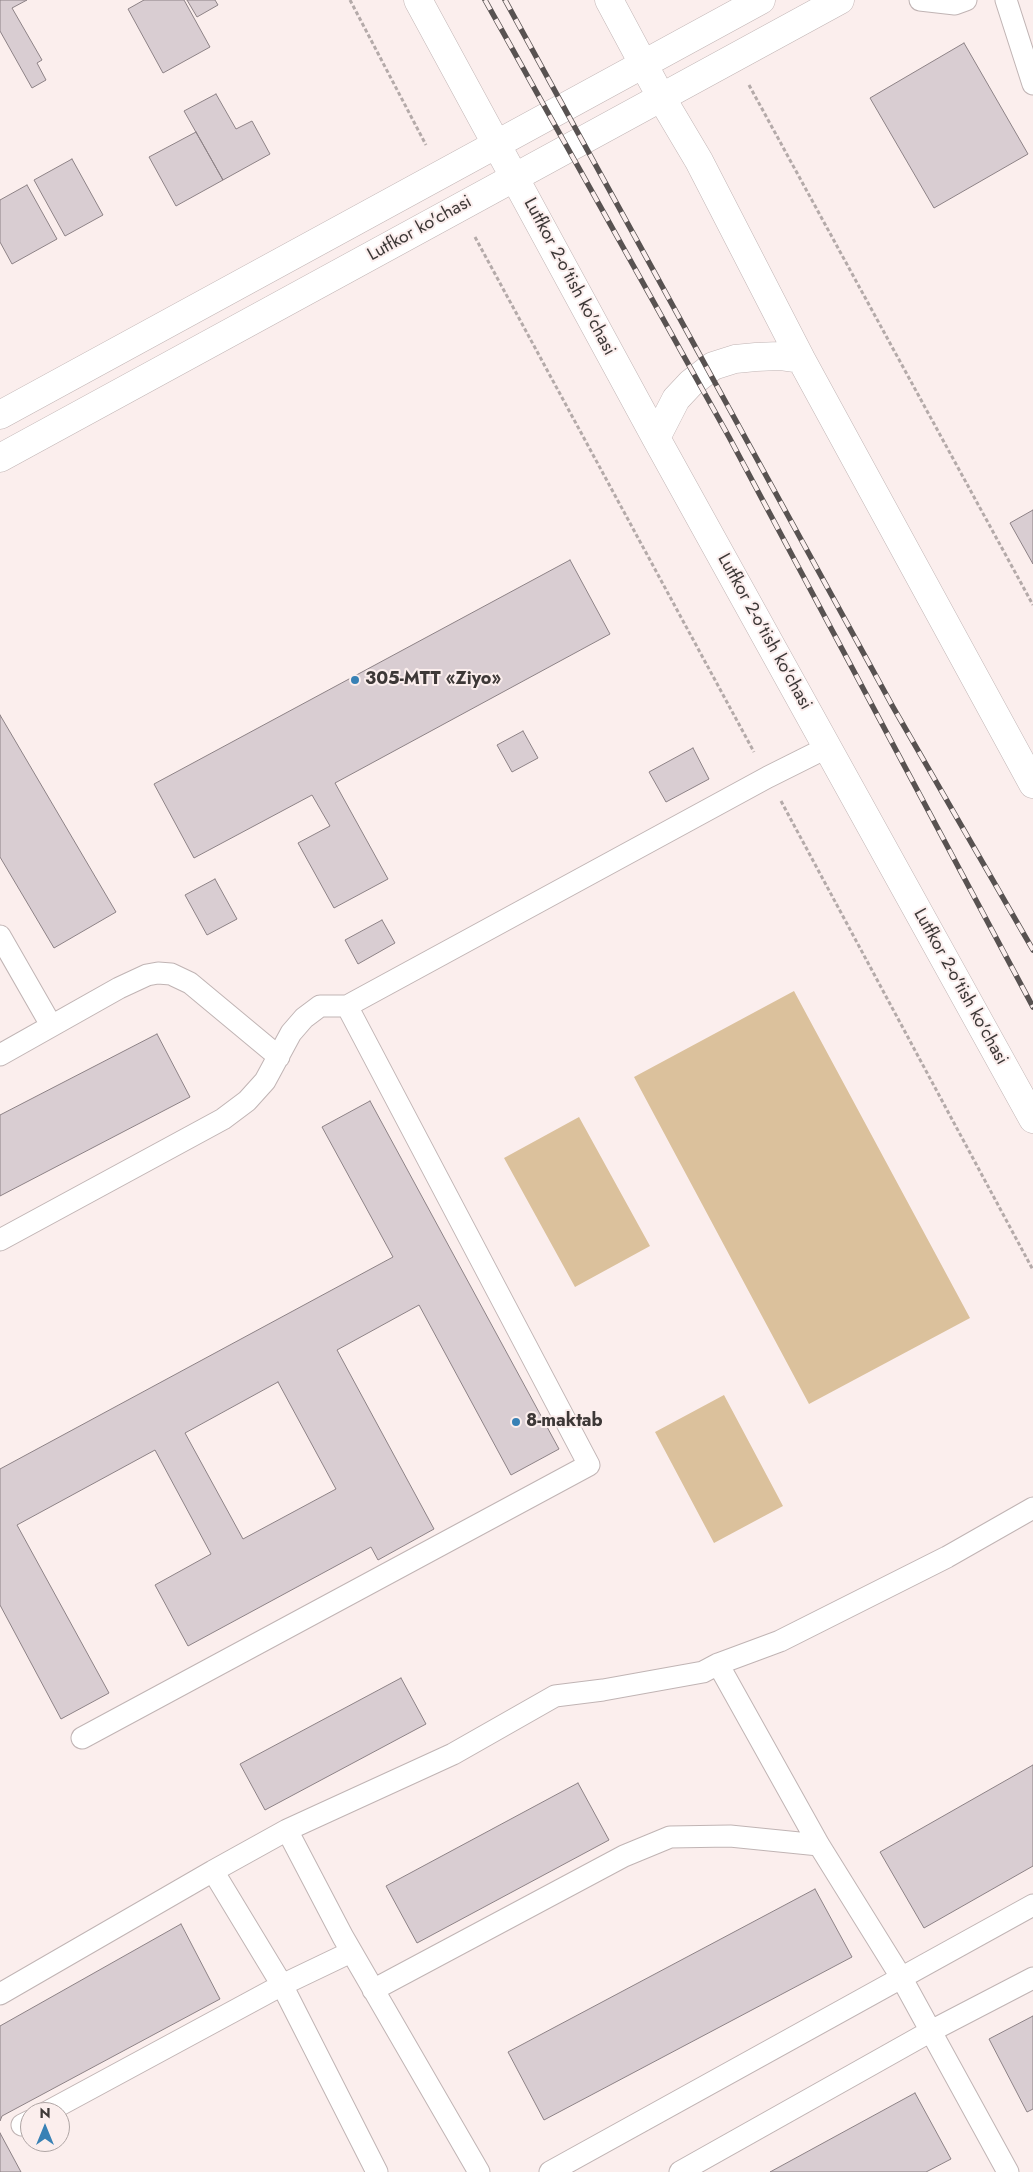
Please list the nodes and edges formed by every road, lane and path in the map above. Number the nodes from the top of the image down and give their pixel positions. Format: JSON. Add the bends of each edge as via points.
{"nodes":[{"id":1,"x":350,"y":0,"type":"edge"},
{"id":2,"x":418,"y":0,"type":"edge"},
{"id":3,"x":609,"y":0,"type":"edge"},
{"id":4,"x":761,"y":0,"type":"edge"},
{"id":5,"x":840,"y":0,"type":"edge"},
{"id":6,"x":920,"y":0,"type":"edge"},
{"id":7,"x":966,"y":0,"type":"edge"},
{"id":8,"x":1006,"y":0,"type":"edge"},
{"id":9,"x":734,"y":58,"type":"junction"},
{"id":10,"x":643,"y":63,"type":"junction"},
{"id":11,"x":1033,"y":84,"type":"edge"},
{"id":12,"x":661,"y":97,"type":"junction"},
{"id":13,"x":497,"y":144,"type":"junction"},
{"id":14,"x":441,"y":174,"type":"junction"},
{"id":15,"x":515,"y":177,"type":"junction"},
{"id":16,"x":459,"y":208,"type":"junction"},
{"id":17,"x":801,"y":359,"type":"junction"},
{"id":18,"x":0,"y":415,"type":"edge"},
{"id":19,"x":656,"y":438,"type":"junction"},
{"id":20,"x":0,"y":458,"type":"edge"},
{"id":21,"x":1033,"y":604,"type":"edge"},
{"id":22,"x":828,"y":747,"type":"junction"},
{"id":23,"x":768,"y":777,"type":"junction"},
{"id":24,"x":1033,"y":784,"type":"edge"},
{"id":25,"x":0,"y":936,"type":"edge"},
{"id":26,"x":348,"y":1006,"type":"junction"},
{"id":27,"x":51,"y":1025,"type":"junction"},
{"id":28,"x":0,"y":1055,"type":"edge"},
{"id":29,"x":279,"y":1057,"type":"junction"},
{"id":30,"x":1033,"y":1120,"type":"edge"},
{"id":31,"x":0,"y":1240,"type":"edge"},
{"id":32,"x":1033,"y":1270,"type":"edge"},
{"id":33,"x":1033,"y":1508,"type":"edge"},
{"id":34,"x":718,"y":1664,"type":"junction"},
{"id":35,"x":82,"y":1738,"type":"dead end"},
{"id":36,"x":287,"y":1830,"type":"junction"},
{"id":37,"x":820,"y":1845,"type":"junction"},
{"id":38,"x":213,"y":1871,"type":"junction"},
{"id":39,"x":1033,"y":1905,"type":"edge"},
{"id":40,"x":351,"y":1952,"type":"junction"},
{"id":41,"x":902,"y":1977,"type":"junction"},
{"id":42,"x":1033,"y":1978,"type":"edge"},
{"id":43,"x":282,"y":1985,"type":"junction"},
{"id":44,"x":373,"y":1990,"type":"junction"},
{"id":45,"x":0,"y":1994,"type":"edge"},
{"id":46,"x":931,"y":2031,"type":"junction"},
{"id":47,"x":66,"y":2102,"type":"edge"},
{"id":48,"x":377,"y":2172,"type":"edge"},
{"id":49,"x":478,"y":2172,"type":"edge"},
{"id":50,"x":550,"y":2172,"type":"edge"},
{"id":51,"x":680,"y":2172,"type":"edge"},
{"id":52,"x":1008,"y":2172,"type":"edge"}],
"edges":[{"from":1,"to":14,"type":"path"},
{"from":2,"to":13,"type":"main road","name":"Lutfkor 2-o'tish ko'chasi"},
{"from":3,"to":10,"type":"main road"},
{"from":4,"to":10,"type":"main road"},
{"from":5,"to":9,"type":"main road","name":"Lutfkor ko'chasi"},
{"from":6,"to":7,"type":"lane","via":[[955,4]]},
{"from":8,"to":11,"type":"lane"},
{"from":9,"to":12,"type":"main road","name":"Lutfkor ko'chasi"},
{"from":9,"to":21,"type":"path"},
{"from":10,"to":12,"type":"main road"},
{"from":10,"to":13,"type":"main road"},
{"from":12,"to":15,"type":"main road","name":"Lutfkor ko'chasi"},
{"from":12,"to":17,"type":"main road","via":[[699,161]]},
{"from":13,"to":14,"type":"main road"},
{"from":13,"to":15,"type":"main road","name":"Lutfkor 2-o'tish ko'chasi"},
{"from":14,"to":18,"type":"main road"},
{"from":15,"to":16,"type":"main road","name":"Lutfkor ko'chasi"},
{"from":15,"to":19,"type":"main road","name":"Lutfkor 2-o'tish ko'chasi"},
{"from":16,"to":20,"type":"main road","name":"Lutfkor ko'chasi"},
{"from":16,"to":23,"type":"path"},
{"from":17,"to":19,"type":"main road","via":[[756,357],[713,366],[676,399]]},
{"from":17,"to":24,"type":"main road"},
{"from":19,"to":22,"type":"main road","name":"Lutfkor 2-o'tish ko'chasi"},
{"from":22,"to":23,"type":"lane"},
{"from":22,"to":30,"type":"main road","name":"Lutfkor 2-o'tish ko'chasi"},
{"from":23,"to":26,"type":"lane"},
{"from":23,"to":32,"type":"path"},
{"from":25,"to":27,"type":"lane"},
{"from":26,"to":29,"type":"lane","via":[[320,1006],[304,1018]]},
{"from":26,"to":35,"type":"lane","via":[[589,1465]]},
{"from":27,"to":28,"type":"lane"},
{"from":27,"to":29,"type":"lane","via":[[134,981],[158,973],[170,974],[190,983]]},
{"from":29,"to":31,"type":"lane","via":[[265,1081],[223,1119]]},
{"from":33,"to":34,"type":"lane","via":[[947,1557],[780,1641]]},
{"from":34,"to":36,"type":"lane","via":[[703,1672],[555,1696],[453,1754]]},
{"from":34,"to":37,"type":"lane"},
{"from":36,"to":38,"type":"lane"},
{"from":36,"to":40,"type":"lane"},
{"from":37,"to":41,"type":"lane"},
{"from":37,"to":44,"type":"lane","via":[[730,1836],[670,1837],[624,1856]]},
{"from":38,"to":43,"type":"lane"},
{"from":38,"to":45,"type":"lane"},
{"from":39,"to":41,"type":"lane"},
{"from":40,"to":43,"type":"lane"},
{"from":40,"to":44,"type":"lane"},
{"from":41,"to":46,"type":"lane"},
{"from":41,"to":50,"type":"lane"},
{"from":42,"to":46,"type":"lane"},
{"from":43,"to":47,"type":"lane"},
{"from":43,"to":48,"type":"lane"},
{"from":44,"to":49,"type":"lane"},
{"from":46,"to":51,"type":"lane"},
{"from":46,"to":52,"type":"lane"}]}
